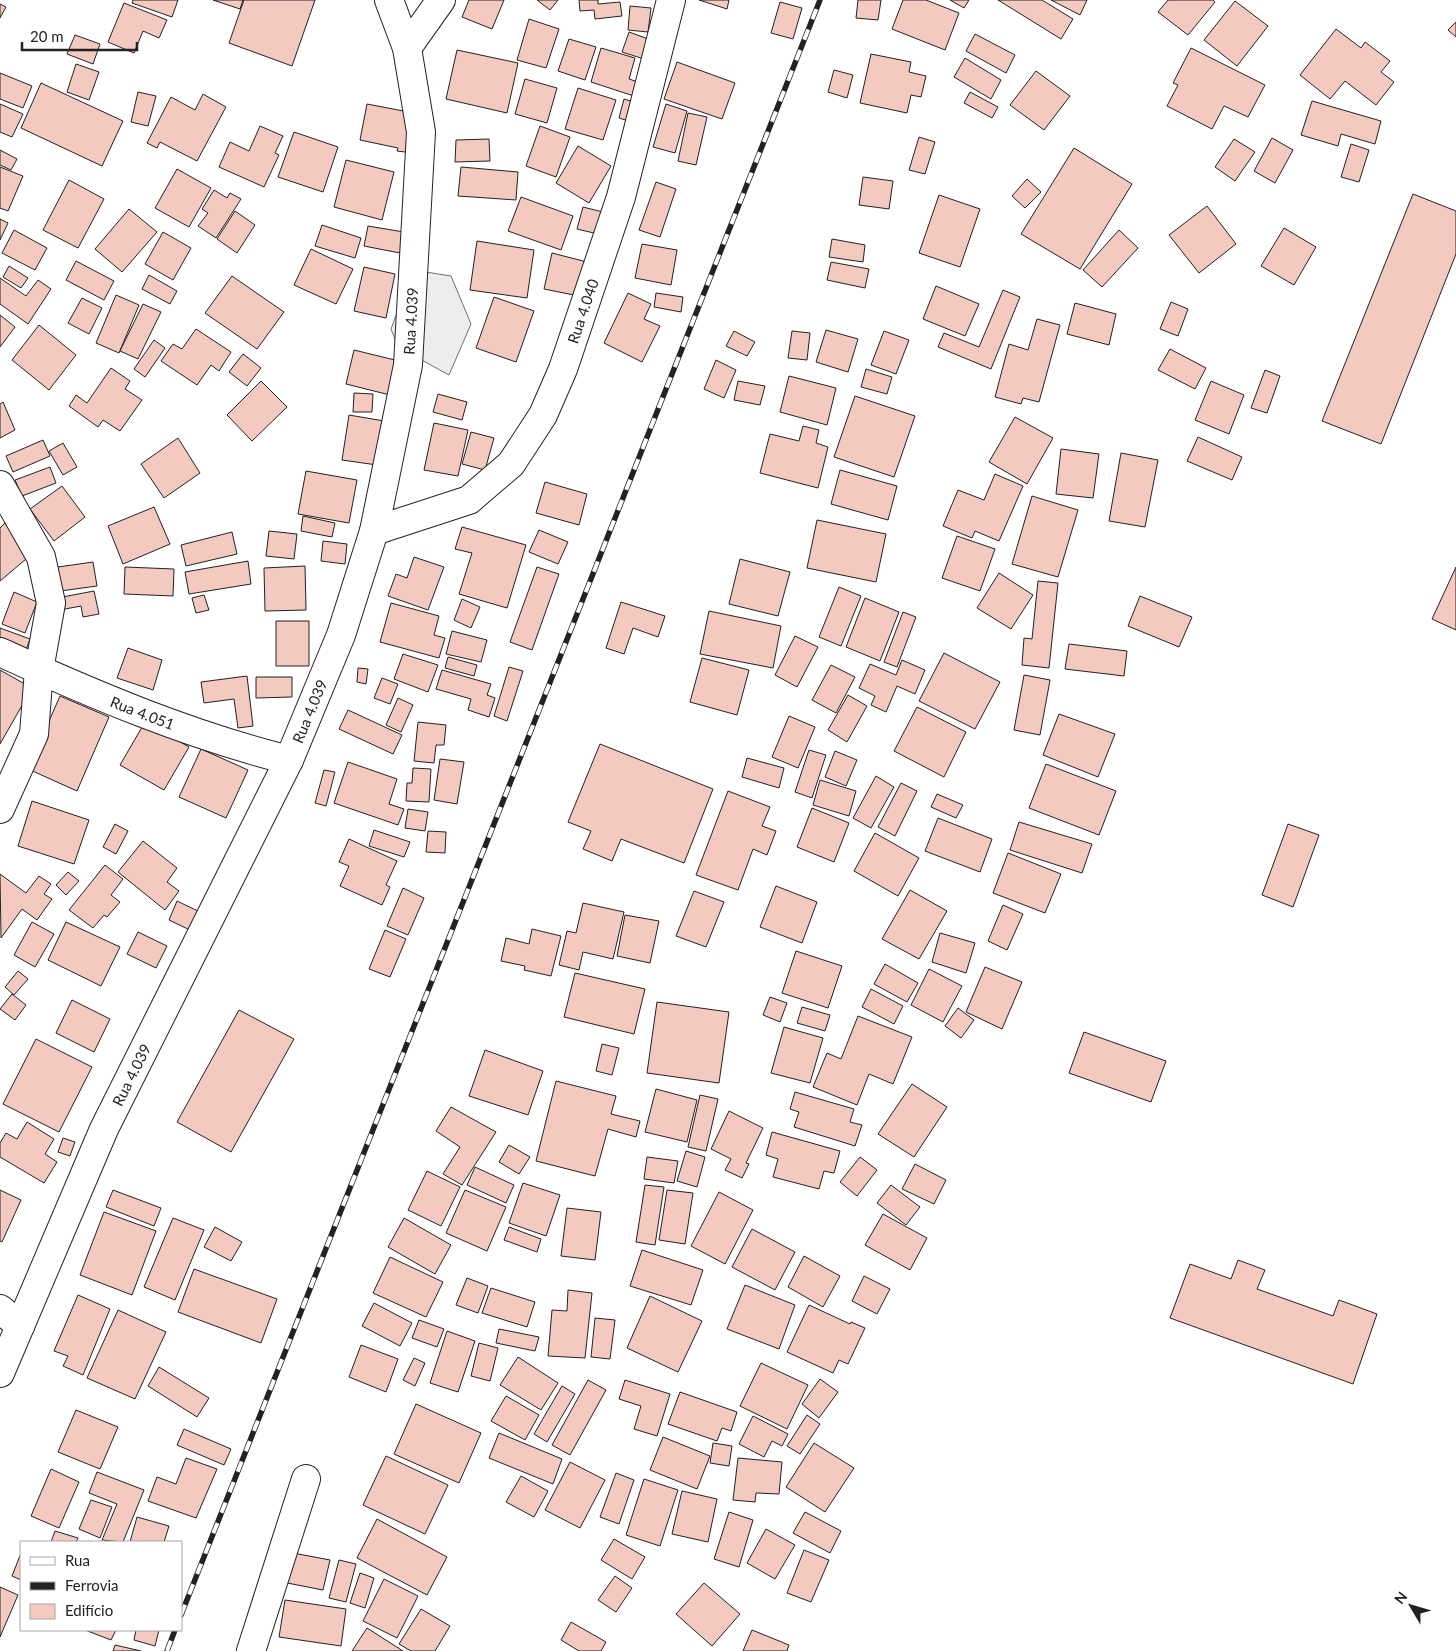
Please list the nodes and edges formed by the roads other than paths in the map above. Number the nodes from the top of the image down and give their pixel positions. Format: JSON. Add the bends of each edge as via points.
{"nodes":[{"id":1,"x":389,"y":0,"type":"edge"},
{"id":2,"x":441,"y":0,"type":"edge"},
{"id":3,"x":672,"y":0,"type":"edge"},
{"id":4,"x":408,"y":48,"type":"junction"},
{"id":5,"x":0,"y":485,"type":"edge"},
{"id":6,"x":374,"y":531,"type":"junction"},
{"id":7,"x":0,"y":652,"type":"edge"},
{"id":8,"x":39,"y":670,"type":"junction"},
{"id":9,"x":289,"y":760,"type":"junction"},
{"id":10,"x":0,"y":810,"type":"edge"},
{"id":11,"x":10,"y":1318,"type":"edge"},
{"id":12,"x":0,"y":1373,"type":"edge"},
{"id":13,"x":306,"y":1479,"type":"dead end"},
{"id":14,"x":251,"y":1651,"type":"edge"}],
"edges":[{"from":1,"to":4,"type":"street","name":"Rua 4.039"},
{"from":2,"to":4,"type":"street"},
{"from":3,"to":6,"type":"street","name":"Rua 4.040","via":[[621,197],[563,369],[543,415],[511,464],[469,500]]},
{"from":4,"to":6,"type":"street","name":"Rua 4.039","via":[[421,132],[408,365]]},
{"from":5,"to":8,"type":"street","via":[[41,557],[51,603]]},
{"from":6,"to":9,"type":"street","name":"Rua 4.039","via":[[341,636]]},
{"from":7,"to":8,"type":"street","name":"Rua 4.051"},
{"from":8,"to":9,"type":"street","name":"Rua 4.051","via":[[161,720]]},
{"from":8,"to":10,"type":"street","via":[[34,734]]},
{"from":9,"to":11,"type":"street","name":"Rua 4.039"},
{"from":11,"to":12,"type":"street","name":"Rua 4.039"},
{"from":13,"to":14,"type":"street"}]}
